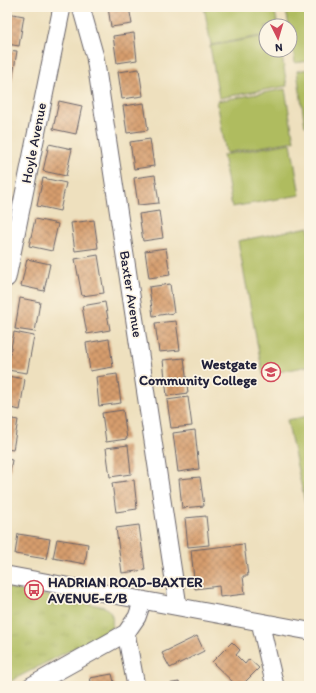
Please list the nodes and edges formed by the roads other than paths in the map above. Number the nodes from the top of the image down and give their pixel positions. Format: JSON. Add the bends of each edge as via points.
{"nodes":[{"id":1,"x":62,"y":7,"type":"edge"},
{"id":2,"x":81,"y":7,"type":"edge"},
{"id":3,"x":7,"y":278,"type":"edge"},
{"id":4,"x":7,"y":575,"type":"edge"},
{"id":5,"x":142,"y":600,"type":"junction"},
{"id":6,"x":178,"y":606,"type":"junction"},
{"id":7,"x":260,"y":622,"type":"junction"},
{"id":8,"x":309,"y":631,"type":"edge"},
{"id":9,"x":126,"y":633,"type":"junction"},
{"id":10,"x":31,"y":686,"type":"edge"},
{"id":11,"x":136,"y":686,"type":"edge"},
{"id":12,"x":275,"y":686,"type":"edge"}],
"edges":[{"from":1,"to":3,"type":"street","name":"Hoyle Avenue"},
{"from":2,"to":6,"type":"street","name":"Baxter Avenue","via":[[95,57]]},
{"from":4,"to":5,"type":"street"},
{"from":5,"to":6,"type":"street"},
{"from":5,"to":9,"type":"street","via":[[137,617]]},
{"from":6,"to":7,"type":"street"},
{"from":7,"to":8,"type":"street"},
{"from":7,"to":12,"type":"street"},
{"from":9,"to":10,"type":"street"},
{"from":9,"to":11,"type":"street"}]}
